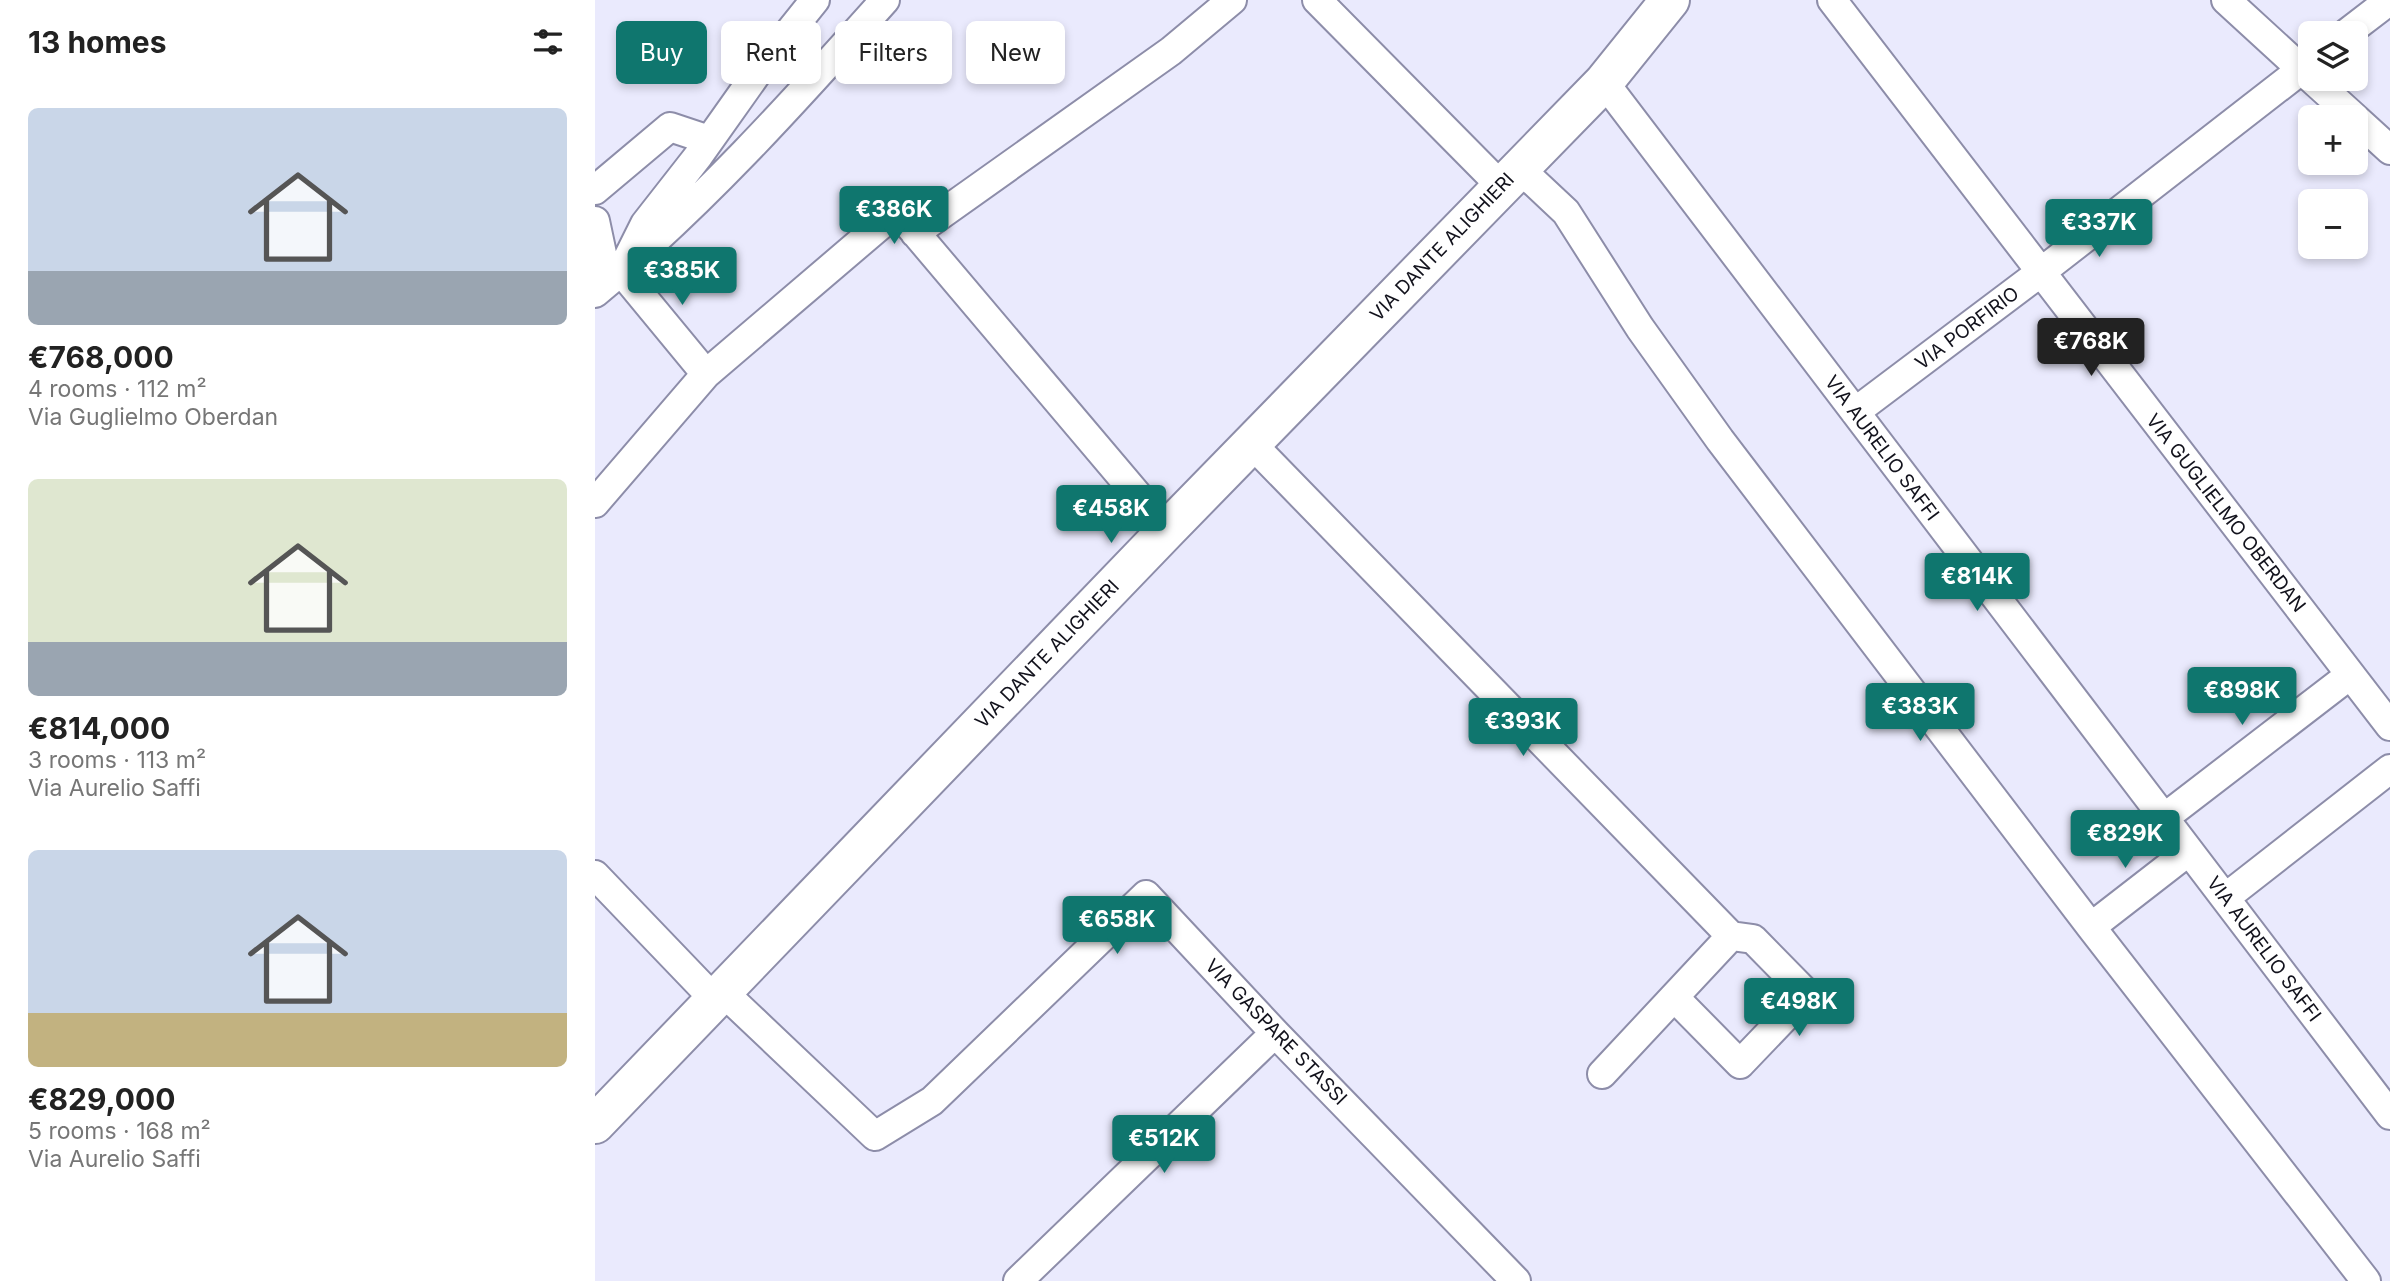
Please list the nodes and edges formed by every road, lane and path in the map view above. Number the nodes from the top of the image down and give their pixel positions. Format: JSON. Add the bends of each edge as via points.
{"nodes":[{"id":1,"x":815,"y":0,"type":"edge"},
{"id":2,"x":885,"y":0,"type":"edge"},
{"id":3,"x":1232,"y":0,"type":"edge"},
{"id":4,"x":1317,"y":0,"type":"edge"},
{"id":5,"x":1670,"y":0,"type":"edge"},
{"id":6,"x":1832,"y":0,"type":"edge"},
{"id":7,"x":2225,"y":0,"type":"edge"},
{"id":8,"x":2390,"y":0,"type":"edge"},
{"id":9,"x":2363,"y":21,"type":"edge"},
{"id":10,"x":2298,"y":63,"type":"edge"},
{"id":11,"x":2298,"y":79,"type":"edge"},
{"id":12,"x":1604,"y":82,"type":"junction"},
{"id":13,"x":2327,"y":91,"type":"edge"},
{"id":14,"x":2342,"y":105,"type":"edge"},
{"id":15,"x":2368,"y":130,"type":"edge"},
{"id":16,"x":709,"y":140,"type":"junction"},
{"id":17,"x":2390,"y":150,"type":"edge"},
{"id":18,"x":1510,"y":177,"type":"junction"},
{"id":19,"x":595,"y":190,"type":"edge"},
{"id":20,"x":595,"y":220,"type":"edge"},
{"id":21,"x":915,"y":233,"type":"junction"},
{"id":22,"x":2041,"y":272,"type":"junction"},
{"id":23,"x":608,"y":282,"type":"edge"},
{"id":24,"x":706,"y":374,"type":"junction"},
{"id":25,"x":1855,"y":412,"type":"junction"},
{"id":26,"x":1251,"y":443,"type":"junction"},
{"id":27,"x":595,"y":503,"type":"edge"},
{"id":28,"x":1167,"y":530,"type":"junction"},
{"id":29,"x":2350,"y":674,"type":"junction"},
{"id":30,"x":2387,"y":717,"type":"edge"},
{"id":31,"x":2390,"y":769,"type":"edge"},
{"id":32,"x":2164,"y":818,"type":"junction"},
{"id":33,"x":2189,"y":851,"type":"junction"},
{"id":34,"x":595,"y":875,"type":"edge"},
{"id":35,"x":2225,"y":898,"type":"junction"},
{"id":36,"x":2091,"y":927,"type":"junction"},
{"id":37,"x":1731,"y":936,"type":"junction"},
{"id":38,"x":718,"y":995,"type":"junction"},
{"id":39,"x":1675,"y":998,"type":"junction"},
{"id":40,"x":1275,"y":1033,"type":"junction"},
{"id":41,"x":1602,"y":1074,"type":"dead end"},
{"id":42,"x":2390,"y":1115,"type":"edge"},
{"id":43,"x":595,"y":1124,"type":"edge"},
{"id":44,"x":1018,"y":1281,"type":"edge"},
{"id":45,"x":1516,"y":1281,"type":"edge"},
{"id":46,"x":2367,"y":1281,"type":"edge"}],
"edges":[{"from":1,"to":16,"type":"street"},
{"from":2,"to":23,"type":"street","via":[[663,236]]},
{"from":3,"to":21,"type":"street","via":[[1171,51]]},
{"from":4,"to":18,"type":"street"},
{"from":5,"to":12,"type":"main road","name":"VIA DANTE ALIGHIERI"},
{"from":6,"to":22,"type":"street","name":"VIA GUGLIELMO OBERDAN"},
{"from":7,"to":10,"type":"street"},
{"from":8,"to":9,"type":"street"},
{"from":11,"to":22,"type":"street","name":"VIA PORFIRIO"},
{"from":12,"to":18,"type":"main road","name":"VIA DANTE ALIGHIERI"},
{"from":12,"to":25,"type":"street","name":"VIA AURELIO SAFFI"},
{"from":13,"to":14,"type":"street"},
{"from":15,"to":17,"type":"street"},
{"from":16,"to":19,"type":"street","via":[[670,127]]},
{"from":16,"to":23,"type":"street"},
{"from":18,"to":26,"type":"main road","name":"VIA DANTE ALIGHIERI"},
{"from":18,"to":36,"type":"street","via":[[1566,212],[1640,328],[1720,440]]},
{"from":20,"to":23,"type":"street"},
{"from":21,"to":24,"type":"street","via":[[897,211]]},
{"from":21,"to":28,"type":"street"},
{"from":22,"to":25,"type":"street","name":"VIA PORFIRIO"},
{"from":22,"to":29,"type":"street","name":"VIA GUGLIELMO OBERDAN"},
{"from":23,"to":24,"type":"street"},
{"from":24,"to":27,"type":"street"},
{"from":25,"to":32,"type":"street","name":"VIA AURELIO SAFFI"},
{"from":26,"to":28,"type":"main road","name":"VIA DANTE ALIGHIERI"},
{"from":26,"to":37,"type":"street"},
{"from":28,"to":38,"type":"main road","name":"VIA DANTE ALIGHIERI"},
{"from":29,"to":30,"type":"street","name":"VIA GUGLIELMO OBERDAN"},
{"from":29,"to":32,"type":"street"},
{"from":31,"to":35,"type":"street"},
{"from":32,"to":33,"type":"street","name":"VIA AURELIO SAFFI"},
{"from":33,"to":35,"type":"street","name":"VIA AURELIO SAFFI"},
{"from":33,"to":36,"type":"street"},
{"from":34,"to":38,"type":"street"},
{"from":35,"to":42,"type":"street","name":"VIA AURELIO SAFFI"},
{"from":36,"to":46,"type":"street"},
{"from":37,"to":39,"type":"street"},
{"from":37,"to":39,"type":"street","via":[[1753,939],[1807,994],[1740,1064]]},
{"from":38,"to":40,"type":"street","name":"VIA GASPARE STASSI","via":[[875,1136],[932,1101],[1146,895]]},
{"from":38,"to":43,"type":"main road","name":"VIA DANTE ALIGHIERI"},
{"from":39,"to":41,"type":"street"},
{"from":40,"to":44,"type":"street"},
{"from":40,"to":45,"type":"street","name":"VIA GASPARE STASSI"}]}
